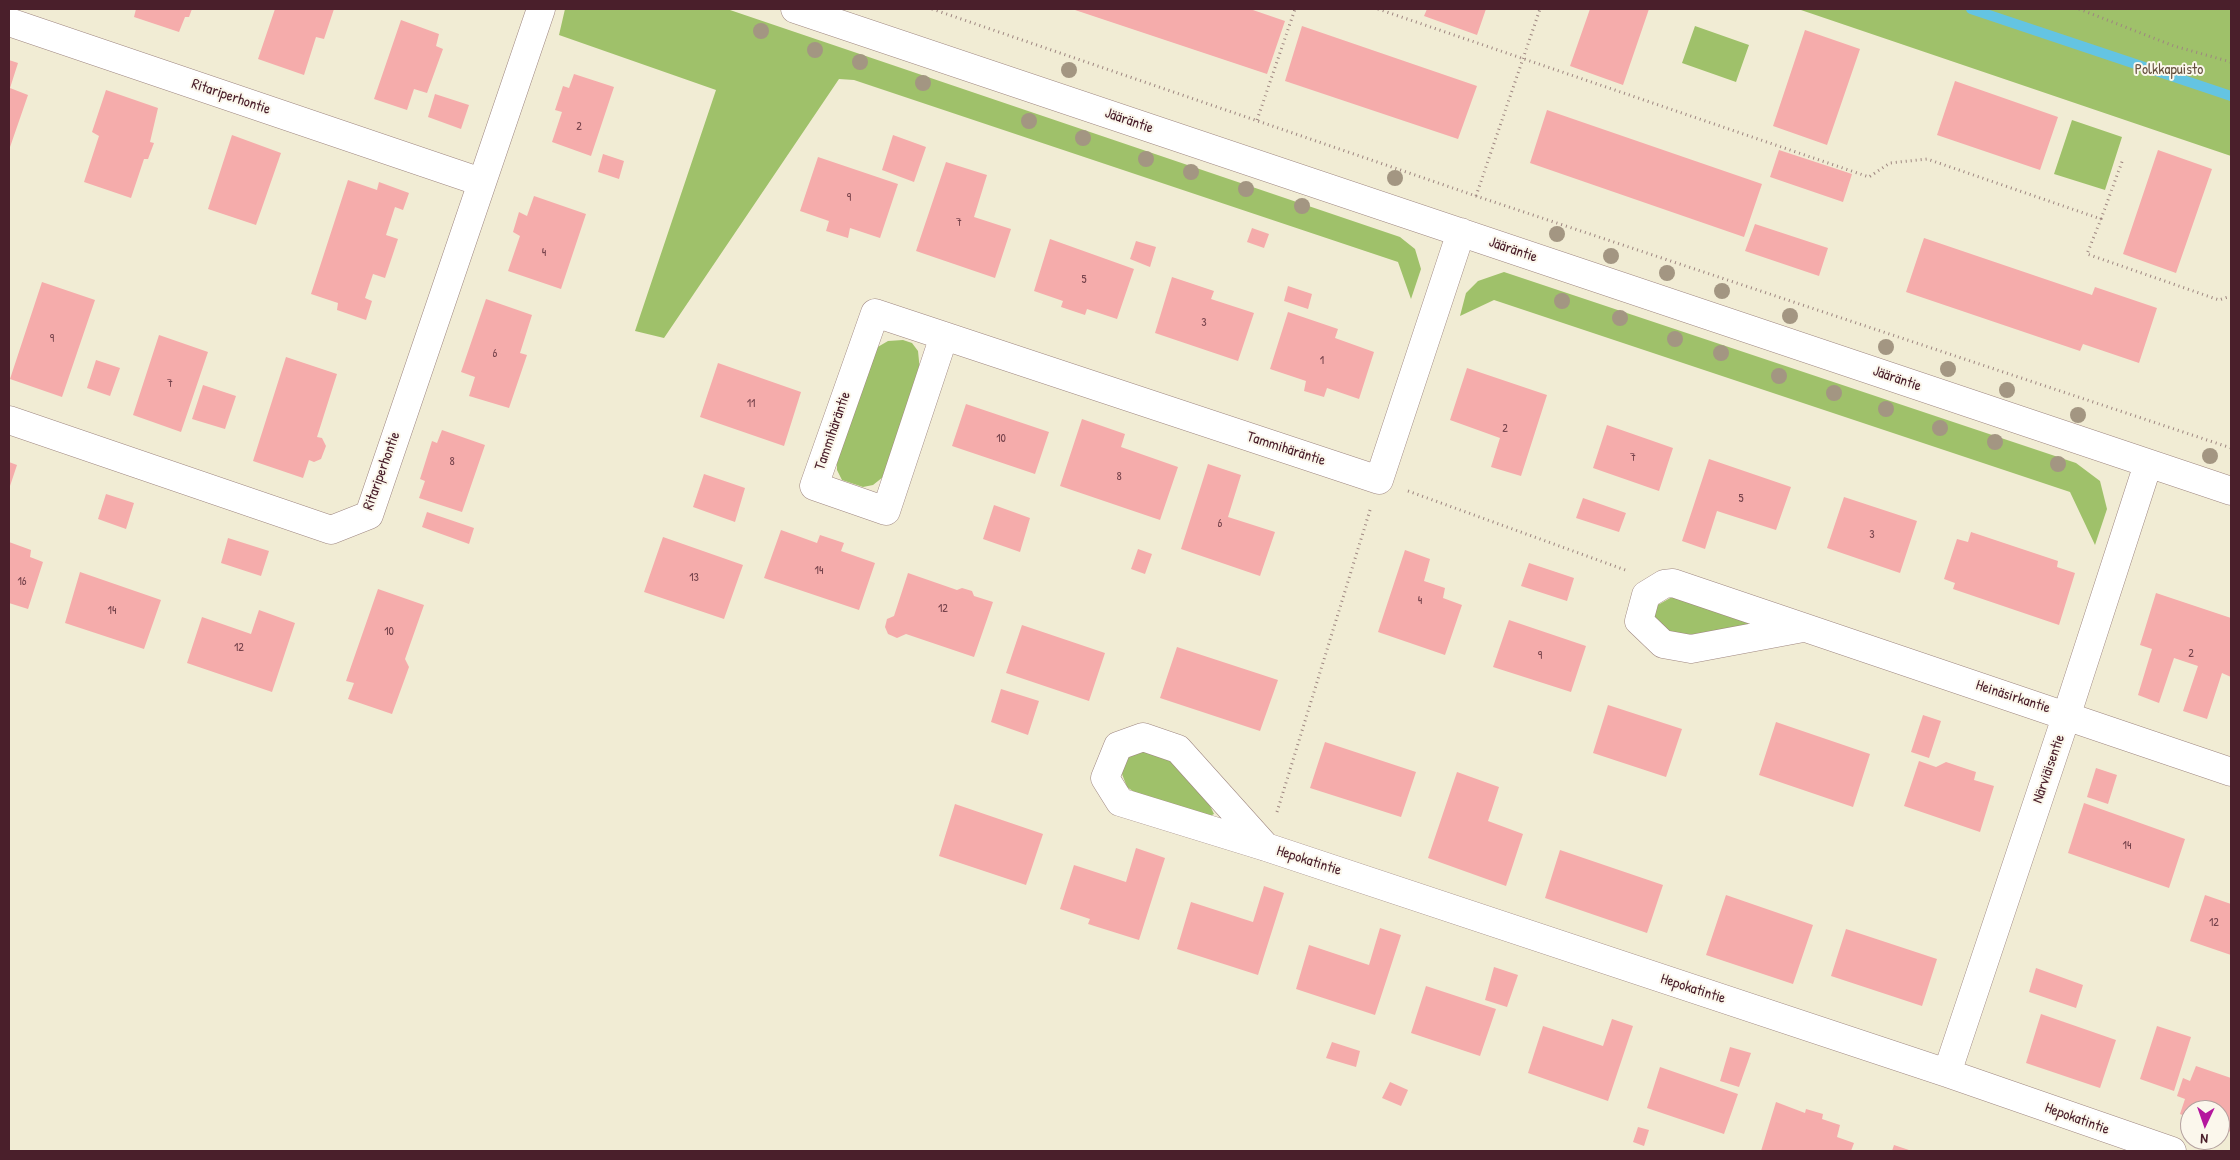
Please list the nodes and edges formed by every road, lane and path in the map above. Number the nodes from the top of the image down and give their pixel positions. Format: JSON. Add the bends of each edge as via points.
{"nodes":[{"id":1,"x":541,"y":9,"type":"edge"},
{"id":2,"x":795,"y":9,"type":"edge"},
{"id":3,"x":932,"y":9,"type":"edge"},
{"id":4,"x":1295,"y":9,"type":"edge"},
{"id":5,"x":1378,"y":9,"type":"edge"},
{"id":6,"x":1540,"y":9,"type":"edge"},
{"id":7,"x":2080,"y":9,"type":"edge"},
{"id":8,"x":9,"y":22,"type":"edge"},
{"id":9,"x":1523,"y":58,"type":"junction"},
{"id":10,"x":2231,"y":62,"type":"edge"},
{"id":11,"x":1257,"y":120,"type":"junction"},
{"id":12,"x":2123,"y":159,"type":"dead end"},
{"id":13,"x":481,"y":182,"type":"junction"},
{"id":14,"x":1476,"y":196,"type":"junction"},
{"id":15,"x":2101,"y":219,"type":"junction"},
{"id":16,"x":1461,"y":232,"type":"junction"},
{"id":17,"x":2231,"y":296,"type":"edge"},
{"id":18,"x":944,"y":336,"type":"junction"},
{"id":19,"x":9,"y":420,"type":"edge"},
{"id":20,"x":2231,"y":448,"type":"edge"},
{"id":21,"x":2148,"y":464,"type":"junction"},
{"id":22,"x":1379,"y":480,"type":"junction"},
{"id":23,"x":2231,"y":492,"type":"edge"},
{"id":24,"x":1664,"y":584,"type":"junction"},
{"id":25,"x":1804,"y":628,"type":"junction"},
{"id":26,"x":2067,"y":714,"type":"junction"},
{"id":27,"x":2228,"y":776,"type":"edge"},
{"id":28,"x":1266,"y":846,"type":"junction"},
{"id":29,"x":1947,"y":1073,"type":"junction"},
{"id":30,"x":2123,"y":1143,"type":"edge"},
{"id":31,"x":2172,"y":1151,"type":"edge"}],
"edges":[{"from":1,"to":13,"type":"street","name":"Ritariperhontie"},
{"from":2,"to":16,"type":"street","name":"Jääräntie"},
{"from":3,"to":11,"type":"path"},
{"from":4,"to":11,"type":"path"},
{"from":5,"to":9,"type":"path"},
{"from":6,"to":9,"type":"path"},
{"from":7,"to":10,"type":"path","via":[[2174,46]]},
{"from":8,"to":13,"type":"street","name":"Ritariperhontie"},
{"from":9,"to":14,"type":"path"},
{"from":9,"to":15,"type":"path","via":[[1869,177],[1890,163],[1927,159]]},
{"from":11,"to":14,"type":"path"},
{"from":12,"to":15,"type":"path"},
{"from":13,"to":19,"type":"street","name":"Ritariperhontie","via":[[369,515],[331,530]]},
{"from":14,"to":20,"type":"path"},
{"from":15,"to":17,"type":"path","via":[[2087,254],[2219,300]]},
{"from":16,"to":21,"type":"street","name":"Jääräntie"},
{"from":16,"to":22,"type":"street"},
{"from":18,"to":18,"type":"street","name":"Tammihäräntie","via":[[875,313],[814,486],[886,511]]},
{"from":18,"to":22,"type":"street","name":"Tammihäräntie"},
{"from":21,"to":23,"type":"street","name":"Jääräntie"},
{"from":21,"to":26,"type":"street","name":"Närviäisentie"},
{"from":22,"to":24,"type":"path"},
{"from":22,"to":28,"type":"path"},
{"from":24,"to":25,"type":"street","name":"Heinäsirkantie","via":[[1674,583]]},
{"from":24,"to":25,"type":"street","name":"Heinäsirkantie","via":[[1646,595],[1639,621],[1663,644],[1691,649]]},
{"from":25,"to":26,"type":"street","name":"Heinäsirkantie"},
{"from":26,"to":27,"type":"street","name":"Heinäsirkantie"},
{"from":26,"to":29,"type":"street","name":"Närviäisentie"},
{"from":28,"to":28,"type":"street","name":"Hepokatintie","via":[[1178,750],[1143,737],[1118,746],[1106,778],[1120,802]]},
{"from":28,"to":29,"type":"street","name":"Hepokatintie"},
{"from":29,"to":30,"type":"street","name":"Hepokatintie"},
{"from":30,"to":31,"type":"street","name":"Hepokatintie"}]}
